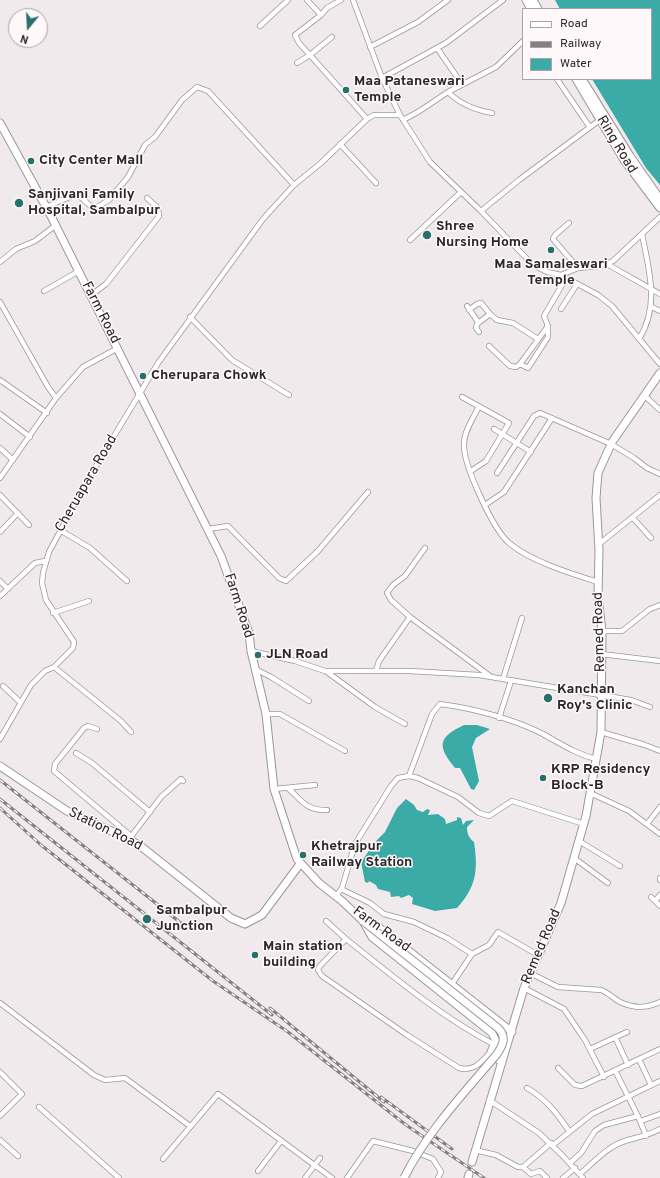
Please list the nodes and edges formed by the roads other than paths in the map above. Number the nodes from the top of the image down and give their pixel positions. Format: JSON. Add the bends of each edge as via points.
{"nodes":[{"id":1,"x":288,"y":0,"type":"edge"},
{"id":2,"x":307,"y":0,"type":"edge"},
{"id":3,"x":341,"y":0,"type":"edge"},
{"id":4,"x":353,"y":0,"type":"edge"},
{"id":5,"x":448,"y":0,"type":"edge"},
{"id":6,"x":503,"y":0,"type":"edge"},
{"id":7,"x":321,"y":15,"type":"junction"},
{"id":8,"x":260,"y":26,"type":"dead end"},
{"id":9,"x":332,"y":37,"type":"dead end"},
{"id":10,"x":522,"y":42,"type":"edge"},
{"id":11,"x":370,"y":47,"type":"junction"},
{"id":12,"x":437,"y":48,"type":"junction"},
{"id":13,"x":310,"y":55,"type":"junction"},
{"id":14,"x":297,"y":63,"type":"dead end"},
{"id":15,"x":382,"y":78,"type":"junction"},
{"id":16,"x":558,"y":80,"type":"edge"},
{"id":17,"x":577,"y":80,"type":"edge"},
{"id":18,"x":583,"y":80,"type":"edge"},
{"id":19,"x":462,"y":84,"type":"junction"},
{"id":20,"x":448,"y":92,"type":"junction"},
{"id":21,"x":492,"y":112,"type":"dead end"},
{"id":22,"x":400,"y":115,"type":"junction"},
{"id":23,"x":366,"y":119,"type":"junction"},
{"id":24,"x":601,"y":119,"type":"junction"},
{"id":25,"x":403,"y":120,"type":"junction"},
{"id":26,"x":0,"y":123,"type":"edge"},
{"id":27,"x":589,"y":126,"type":"junction"},
{"id":28,"x":340,"y":144,"type":"junction"},
{"id":29,"x":376,"y":183,"type":"dead end"},
{"id":30,"x":294,"y":185,"type":"junction"},
{"id":31,"x":461,"y":192,"type":"junction"},
{"id":32,"x":147,"y":198,"type":"dead end"},
{"id":33,"x":660,"y":199,"type":"edge"},
{"id":34,"x":46,"y":207,"type":"junction"},
{"id":35,"x":660,"y":208,"type":"edge"},
{"id":36,"x":481,"y":211,"type":"junction"},
{"id":37,"x":660,"y":217,"type":"edge"},
{"id":38,"x":569,"y":223,"type":"dead end"},
{"id":39,"x":56,"y":225,"type":"junction"},
{"id":40,"x":642,"y":234,"type":"junction"},
{"id":41,"x":410,"y":240,"type":"dead end"},
{"id":42,"x":0,"y":262,"type":"edge"},
{"id":43,"x":607,"y":264,"type":"junction"},
{"id":44,"x":578,"y":268,"type":"junction"},
{"id":45,"x":79,"y":271,"type":"junction"},
{"id":46,"x":561,"y":275,"type":"junction"},
{"id":47,"x":566,"y":278,"type":"junction"},
{"id":48,"x":577,"y":284,"type":"junction"},
{"id":49,"x":653,"y":290,"type":"junction"},
{"id":50,"x":44,"y":291,"type":"dead end"},
{"id":51,"x":660,"y":294,"type":"edge"},
{"id":52,"x":91,"y":295,"type":"junction"},
{"id":53,"x":0,"y":302,"type":"edge"},
{"id":54,"x":652,"y":307,"type":"junction"},
{"id":55,"x":561,"y":309,"type":"dead end"},
{"id":56,"x":660,"y":311,"type":"edge"},
{"id":57,"x":490,"y":314,"type":"junction"},
{"id":58,"x":190,"y":317,"type":"junction"},
{"id":59,"x":478,"y":322,"type":"junction"},
{"id":60,"x":548,"y":326,"type":"junction"},
{"id":61,"x":479,"y":332,"type":"dead end"},
{"id":62,"x":538,"y":339,"type":"junction"},
{"id":63,"x":639,"y":339,"type":"junction"},
{"id":64,"x":489,"y":346,"type":"dead end"},
{"id":65,"x":118,"y":348,"type":"junction"},
{"id":66,"x":520,"y":364,"type":"junction"},
{"id":67,"x":660,"y":364,"type":"edge"},
{"id":68,"x":660,"y":372,"type":"edge"},
{"id":69,"x":0,"y":380,"type":"edge"},
{"id":70,"x":140,"y":392,"type":"junction"},
{"id":71,"x":289,"y":395,"type":"dead end"},
{"id":72,"x":644,"y":395,"type":"junction"},
{"id":73,"x":462,"y":397,"type":"dead end"},
{"id":74,"x":56,"y":398,"type":"junction"},
{"id":75,"x":478,"y":408,"type":"junction"},
{"id":76,"x":660,"y":410,"type":"edge"},
{"id":77,"x":47,"y":413,"type":"junction"},
{"id":78,"x":0,"y":414,"type":"edge"},
{"id":79,"x":552,"y":418,"type":"junction"},
{"id":80,"x":494,"y":429,"type":"dead end"},
{"id":81,"x":503,"y":435,"type":"junction"},
{"id":82,"x":30,"y":437,"type":"junction"},
{"id":83,"x":515,"y":443,"type":"junction"},
{"id":84,"x":611,"y":444,"type":"junction"},
{"id":85,"x":0,"y":448,"type":"edge"},
{"id":86,"x":531,"y":452,"type":"junction"},
{"id":87,"x":13,"y":460,"type":"junction"},
{"id":88,"x":471,"y":471,"type":"junction"},
{"id":89,"x":497,"y":473,"type":"dead end"},
{"id":90,"x":660,"y":474,"type":"edge"},
{"id":91,"x":0,"y":478,"type":"edge"},
{"id":92,"x":368,"y":492,"type":"dead end"},
{"id":93,"x":0,"y":495,"type":"edge"},
{"id":94,"x":660,"y":495,"type":"edge"},
{"id":95,"x":485,"y":505,"type":"junction"},
{"id":96,"x":18,"y":513,"type":"junction"},
{"id":97,"x":634,"y":518,"type":"junction"},
{"id":98,"x":29,"y":525,"type":"dead end"},
{"id":99,"x":208,"y":529,"type":"junction"},
{"id":100,"x":60,"y":530,"type":"junction"},
{"id":101,"x":0,"y":532,"type":"edge"},
{"id":102,"x":651,"y":538,"type":"dead end"},
{"id":103,"x":599,"y":544,"type":"junction"},
{"id":104,"x":425,"y":548,"type":"dead end"},
{"id":105,"x":45,"y":561,"type":"junction"},
{"id":106,"x":0,"y":581,"type":"edge"},
{"id":107,"x":127,"y":581,"type":"dead end"},
{"id":108,"x":598,"y":582,"type":"junction"},
{"id":109,"x":8,"y":589,"type":"junction"},
{"id":110,"x":0,"y":596,"type":"edge"},
{"id":111,"x":89,"y":601,"type":"dead end"},
{"id":112,"x":660,"y":605,"type":"edge"},
{"id":113,"x":53,"y":613,"type":"junction"},
{"id":114,"x":410,"y":617,"type":"junction"},
{"id":115,"x":522,"y":618,"type":"dead end"},
{"id":116,"x":602,"y":631,"type":"junction"},
{"id":117,"x":251,"y":651,"type":"junction"},
{"id":118,"x":601,"y":654,"type":"junction"},
{"id":119,"x":660,"y":661,"type":"edge"},
{"id":120,"x":54,"y":667,"type":"junction"},
{"id":121,"x":257,"y":670,"type":"junction"},
{"id":122,"x":376,"y":670,"type":"junction"},
{"id":123,"x":325,"y":671,"type":"junction"},
{"id":124,"x":492,"y":677,"type":"junction"},
{"id":125,"x":503,"y":679,"type":"junction"},
{"id":126,"x":510,"y":680,"type":"junction"},
{"id":127,"x":3,"y":686,"type":"dead end"},
{"id":128,"x":601,"y":695,"type":"junction"},
{"id":129,"x":309,"y":701,"type":"dead end"},
{"id":130,"x":20,"y":702,"type":"junction"},
{"id":131,"x":650,"y":707,"type":"dead end"},
{"id":132,"x":266,"y":714,"type":"junction"},
{"id":133,"x":499,"y":718,"type":"junction"},
{"id":134,"x":405,"y":724,"type":"dead end"},
{"id":135,"x":97,"y":729,"type":"dead end"},
{"id":136,"x":131,"y":732,"type":"dead end"},
{"id":137,"x":601,"y":732,"type":"junction"},
{"id":138,"x":0,"y":739,"type":"edge"},
{"id":139,"x":345,"y":751,"type":"dead end"},
{"id":140,"x":660,"y":751,"type":"edge"},
{"id":141,"x":76,"y":754,"type":"dead end"},
{"id":142,"x":596,"y":760,"type":"junction"},
{"id":143,"x":0,"y":766,"type":"edge"},
{"id":144,"x":409,"y":776,"type":"junction"},
{"id":145,"x":183,"y":781,"type":"dead end"},
{"id":146,"x":314,"y":785,"type":"dead end"},
{"id":147,"x":288,"y":788,"type":"junction"},
{"id":148,"x":274,"y":789,"type":"junction"},
{"id":149,"x":590,"y":793,"type":"junction"},
{"id":150,"x":660,"y":807,"type":"edge"},
{"id":151,"x":328,"y":810,"type":"dead end"},
{"id":152,"x":150,"y":812,"type":"junction"},
{"id":153,"x":584,"y":824,"type":"junction"},
{"id":154,"x":647,"y":824,"type":"junction"},
{"id":155,"x":660,"y":834,"type":"edge"},
{"id":156,"x":130,"y":837,"type":"junction"},
{"id":157,"x":579,"y":841,"type":"junction"},
{"id":158,"x":574,"y":858,"type":"junction"},
{"id":159,"x":300,"y":864,"type":"junction"},
{"id":160,"x":620,"y":866,"type":"dead end"},
{"id":161,"x":608,"y":883,"type":"dead end"},
{"id":162,"x":342,"y":889,"type":"junction"},
{"id":163,"x":660,"y":895,"type":"edge"},
{"id":164,"x":336,"y":896,"type":"junction"},
{"id":165,"x":660,"y":906,"type":"edge"},
{"id":166,"x":326,"y":921,"type":"dead end"},
{"id":167,"x":363,"y":921,"type":"junction"},
{"id":168,"x":346,"y":939,"type":"junction"},
{"id":169,"x":472,"y":954,"type":"junction"},
{"id":170,"x":538,"y":955,"type":"junction"},
{"id":171,"x":530,"y":973,"type":"junction"},
{"id":172,"x":452,"y":984,"type":"junction"},
{"id":173,"x":524,"y":988,"type":"junction"},
{"id":174,"x":660,"y":1002,"type":"edge"},
{"id":175,"x":0,"y":1003,"type":"edge"},
{"id":176,"x":512,"y":1032,"type":"junction"},
{"id":177,"x":627,"y":1032,"type":"dead end"},
{"id":178,"x":615,"y":1037,"type":"junction"},
{"id":179,"x":495,"y":1045,"type":"junction"},
{"id":180,"x":590,"y":1049,"type":"junction"},
{"id":181,"x":660,"y":1049,"type":"edge"},
{"id":182,"x":491,"y":1052,"type":"junction"},
{"id":183,"x":639,"y":1059,"type":"junction"},
{"id":184,"x":501,"y":1062,"type":"junction"},
{"id":185,"x":628,"y":1064,"type":"junction"},
{"id":186,"x":558,"y":1068,"type":"dead end"},
{"id":187,"x":615,"y":1070,"type":"junction"},
{"id":188,"x":0,"y":1072,"type":"edge"},
{"id":189,"x":604,"y":1077,"type":"junction"},
{"id":190,"x":660,"y":1081,"type":"edge"},
{"id":191,"x":651,"y":1085,"type":"junction"},
{"id":192,"x":527,"y":1088,"type":"dead end"},
{"id":193,"x":627,"y":1098,"type":"junction"},
{"id":194,"x":489,"y":1100,"type":"junction"},
{"id":195,"x":39,"y":1106,"type":"dead end"},
{"id":196,"x":660,"y":1114,"type":"edge"},
{"id":197,"x":0,"y":1116,"type":"edge"},
{"id":198,"x":639,"y":1118,"type":"junction"},
{"id":199,"x":190,"y":1126,"type":"junction"},
{"id":200,"x":660,"y":1129,"type":"edge"},
{"id":201,"x":569,"y":1131,"type":"junction"},
{"id":202,"x":646,"y":1136,"type":"junction"},
{"id":203,"x":0,"y":1140,"type":"edge"},
{"id":204,"x":281,"y":1141,"type":"junction"},
{"id":205,"x":552,"y":1144,"type":"junction"},
{"id":206,"x":475,"y":1150,"type":"junction"},
{"id":207,"x":18,"y":1156,"type":"dead end"},
{"id":208,"x":320,"y":1158,"type":"dead end"},
{"id":209,"x":163,"y":1159,"type":"dead end"},
{"id":210,"x":472,"y":1162,"type":"dead end"},
{"id":211,"x":570,"y":1163,"type":"junction"},
{"id":212,"x":315,"y":1165,"type":"junction"},
{"id":213,"x":523,"y":1168,"type":"junction"},
{"id":214,"x":575,"y":1168,"type":"junction"},
{"id":215,"x":258,"y":1171,"type":"dead end"},
{"id":216,"x":581,"y":1176,"type":"edge"},
{"id":217,"x":119,"y":1178,"type":"edge"},
{"id":218,"x":306,"y":1178,"type":"edge"},
{"id":219,"x":332,"y":1178,"type":"edge"},
{"id":220,"x":347,"y":1178,"type":"edge"},
{"id":221,"x":404,"y":1178,"type":"edge"},
{"id":222,"x":438,"y":1178,"type":"edge"},
{"id":223,"x":547,"y":1178,"type":"edge"},
{"id":224,"x":563,"y":1178,"type":"edge"}],
"edges":[{"from":1,"to":8,"type":"street"},
{"from":2,"to":7,"type":"street"},
{"from":3,"to":7,"type":"street"},
{"from":4,"to":11,"type":"street"},
{"from":5,"to":11,"type":"street","via":[[418,22]]},
{"from":6,"to":12,"type":"street"},
{"from":7,"to":13,"type":"street","via":[[295,35]]},
{"from":9,"to":13,"type":"street"},
{"from":10,"to":19,"type":"street","via":[[496,67]]},
{"from":11,"to":15,"type":"street"},
{"from":12,"to":15,"type":"street"},
{"from":12,"to":19,"type":"street"},
{"from":13,"to":14,"type":"street"},
{"from":13,"to":23,"type":"street"},
{"from":15,"to":22,"type":"street"},
{"from":16,"to":27,"type":"street"},
{"from":17,"to":24,"type":"street","name":"Ring Road"},
{"from":18,"to":33,"type":"street","name":"Ring Road"},
{"from":19,"to":20,"type":"street"},
{"from":20,"to":21,"type":"street","via":[[462,104],[480,111]]},
{"from":20,"to":25,"type":"street"},
{"from":22,"to":23,"type":"street","via":[[374,115]]},
{"from":22,"to":25,"type":"street"},
{"from":23,"to":28,"type":"street","name":"Cheruapara Road"},
{"from":24,"to":27,"type":"street"},
{"from":24,"to":35,"type":"street","name":"Ring Road","via":[[624,160]]},
{"from":25,"to":31,"type":"street","via":[[423,153]]},
{"from":26,"to":34,"type":"street","name":"Farm Road"},
{"from":27,"to":36,"type":"street"},
{"from":28,"to":29,"type":"street"},
{"from":28,"to":30,"type":"street","name":"Cheruapara Road"},
{"from":30,"to":34,"type":"street","via":[[208,91],[197,87],[182,100],[155,138],[145,145],[133,172],[106,203],[94,209],[77,194]]},
{"from":30,"to":58,"type":"street","name":"Cheruapara Road","via":[[263,219]]},
{"from":31,"to":36,"type":"street"},
{"from":31,"to":41,"type":"street"},
{"from":32,"to":52,"type":"street","via":[[158,208],[158,216],[106,284]]},
{"from":34,"to":39,"type":"street","name":"Farm Road"},
{"from":36,"to":46,"type":"street","via":[[532,264]]},
{"from":37,"to":40,"type":"street"},
{"from":38,"to":44,"type":"street","via":[[553,240]]},
{"from":39,"to":42,"type":"street","via":[[35,241],[16,248]]},
{"from":39,"to":45,"type":"street","name":"Farm Road"},
{"from":40,"to":43,"type":"street"},
{"from":40,"to":49,"type":"street"},
{"from":43,"to":44,"type":"street"},
{"from":43,"to":49,"type":"street"},
{"from":44,"to":46,"type":"street"},
{"from":45,"to":50,"type":"street"},
{"from":45,"to":52,"type":"street","name":"Farm Road"},
{"from":46,"to":47,"type":"street"},
{"from":47,"to":48,"type":"street"},
{"from":47,"to":60,"type":"street","via":[[544,316]]},
{"from":48,"to":55,"type":"street"},
{"from":48,"to":63,"type":"street","via":[[612,306]]},
{"from":49,"to":51,"type":"street"},
{"from":49,"to":54,"type":"street"},
{"from":52,"to":65,"type":"street","name":"Farm Road"},
{"from":53,"to":74,"type":"street"},
{"from":54,"to":56,"type":"street"},
{"from":54,"to":63,"type":"street"},
{"from":57,"to":59,"type":"street"},
{"from":57,"to":59,"type":"street","via":[[481,303],[468,308]]},
{"from":57,"to":62,"type":"street","via":[[497,320],[513,323]]},
{"from":58,"to":70,"type":"street","name":"Cheruapara Road"},
{"from":58,"to":71,"type":"street","via":[[232,360]]},
{"from":59,"to":61,"type":"street","via":[[476,326]]},
{"from":60,"to":62,"type":"street"},
{"from":60,"to":66,"type":"street","via":[[546,341],[530,366],[525,368]]},
{"from":62,"to":66,"type":"street"},
{"from":63,"to":67,"type":"street"},
{"from":64,"to":66,"type":"street","via":[[510,366],[516,367]]},
{"from":65,"to":70,"type":"street","name":"Farm Road"},
{"from":65,"to":74,"type":"street","via":[[87,364]]},
{"from":68,"to":72,"type":"street","name":"Remed Road"},
{"from":69,"to":77,"type":"street"},
{"from":70,"to":99,"type":"street","name":"Farm Road"},
{"from":70,"to":100,"type":"street","name":"Cheruapara Road"},
{"from":72,"to":76,"type":"street"},
{"from":72,"to":84,"type":"street","name":"Remed Road"},
{"from":73,"to":75,"type":"street"},
{"from":74,"to":77,"type":"street"},
{"from":75,"to":81,"type":"street","via":[[509,423]]},
{"from":75,"to":88,"type":"street","via":[[468,428],[464,444]]},
{"from":77,"to":82,"type":"street"},
{"from":78,"to":82,"type":"street"},
{"from":79,"to":83,"type":"street","via":[[537,414]]},
{"from":79,"to":84,"type":"street"},
{"from":79,"to":86,"type":"street"},
{"from":80,"to":81,"type":"street"},
{"from":81,"to":83,"type":"street"},
{"from":81,"to":88,"type":"street","via":[[483,464]]},
{"from":82,"to":87,"type":"street"},
{"from":83,"to":86,"type":"street"},
{"from":83,"to":89,"type":"street"},
{"from":84,"to":90,"type":"street"},
{"from":84,"to":103,"type":"street","name":"Remed Road","via":[[602,462],[597,484]]},
{"from":85,"to":87,"type":"street"},
{"from":86,"to":95,"type":"street","via":[[504,492]]},
{"from":87,"to":91,"type":"street"},
{"from":88,"to":95,"type":"street"},
{"from":92,"to":99,"type":"street","via":[[318,551],[286,581],[279,578],[228,526]]},
{"from":93,"to":96,"type":"street"},
{"from":94,"to":97,"type":"street"},
{"from":95,"to":108,"type":"street","via":[[499,531],[510,544],[555,567]]},
{"from":96,"to":98,"type":"street"},
{"from":96,"to":101,"type":"street"},
{"from":97,"to":102,"type":"street"},
{"from":97,"to":103,"type":"street"},
{"from":99,"to":117,"type":"street","name":"Farm Road","via":[[221,556],[249,632]]},
{"from":100,"to":105,"type":"street","name":"Cheruapara Road"},
{"from":100,"to":107,"type":"street","via":[[90,548]]},
{"from":103,"to":108,"type":"street","name":"Remed Road"},
{"from":104,"to":114,"type":"street","via":[[406,576],[387,593]]},
{"from":105,"to":109,"type":"street","via":[[35,563]]},
{"from":105,"to":113,"type":"street","name":"Cheruapara Road","via":[[42,583],[46,600]]},
{"from":106,"to":109,"type":"street"},
{"from":108,"to":116,"type":"street","name":"Remed Road"},
{"from":109,"to":110,"type":"street"},
{"from":111,"to":113,"type":"street"},
{"from":112,"to":116,"type":"street","via":[[650,608],[622,631]]},
{"from":113,"to":120,"type":"street","name":"Cheruapara Road","via":[[74,642],[73,648]]},
{"from":114,"to":122,"type":"street","via":[[379,661]]},
{"from":114,"to":124,"type":"street"},
{"from":115,"to":125,"type":"street"},
{"from":116,"to":118,"type":"street","name":"Remed Road"},
{"from":117,"to":121,"type":"street","name":"Farm Road"},
{"from":117,"to":123,"type":"street"},
{"from":118,"to":119,"type":"street"},
{"from":118,"to":128,"type":"street","name":"Remed Road"},
{"from":120,"to":130,"type":"street","via":[[35,680]]},
{"from":120,"to":136,"type":"street"},
{"from":121,"to":129,"type":"street"},
{"from":121,"to":132,"type":"street","name":"Farm Road"},
{"from":122,"to":123,"type":"street"},
{"from":122,"to":124,"type":"street","via":[[446,672]]},
{"from":123,"to":134,"type":"street"},
{"from":124,"to":125,"type":"street"},
{"from":125,"to":126,"type":"street"},
{"from":126,"to":128,"type":"street"},
{"from":126,"to":133,"type":"street"},
{"from":127,"to":130,"type":"street"},
{"from":128,"to":131,"type":"street","via":[[631,700]]},
{"from":128,"to":137,"type":"street","name":"Remed Road"},
{"from":130,"to":138,"type":"street"},
{"from":132,"to":139,"type":"street","via":[[280,714]]},
{"from":132,"to":148,"type":"street","name":"Farm Road"},
{"from":133,"to":142,"type":"street","via":[[543,734],[576,754]]},
{"from":133,"to":144,"type":"street","via":[[440,704],[432,714],[421,738]]},
{"from":135,"to":156,"type":"street","via":[[88,726],[84,728],[55,764],[54,771]]},
{"from":137,"to":140,"type":"street"},
{"from":137,"to":142,"type":"street","name":"Remed Road"},
{"from":141,"to":152,"type":"street","via":[[92,763]]},
{"from":142,"to":149,"type":"street","name":"Remed Road"},
{"from":143,"to":156,"type":"street","name":"Station Road","via":[[67,811]]},
{"from":144,"to":153,"type":"street","via":[[458,797],[480,813],[489,816],[512,801]]},
{"from":144,"to":162,"type":"street","via":[[398,778],[391,786],[363,829]]},
{"from":145,"to":152,"type":"street","via":[[181,779],[161,797]]},
{"from":146,"to":147,"type":"street"},
{"from":147,"to":148,"type":"street"},
{"from":147,"to":151,"type":"street","via":[[307,806],[315,810]]},
{"from":148,"to":159,"type":"street","name":"Farm Road"},
{"from":149,"to":153,"type":"street","name":"Remed Road"},
{"from":149,"to":154,"type":"street","via":[[629,811]]},
{"from":150,"to":154,"type":"street"},
{"from":152,"to":156,"type":"street"},
{"from":153,"to":157,"type":"street","name":"Remed Road"},
{"from":154,"to":155,"type":"street"},
{"from":156,"to":159,"type":"street","name":"Station Road","via":[[231,918],[245,924],[262,915]]},
{"from":157,"to":158,"type":"street","name":"Remed Road"},
{"from":157,"to":160,"type":"street"},
{"from":158,"to":161,"type":"street"},
{"from":158,"to":170,"type":"street","name":"Remed Road","via":[[560,903]]},
{"from":159,"to":164,"type":"street","name":"Farm Road"},
{"from":162,"to":164,"type":"street"},
{"from":162,"to":169,"type":"street","via":[[370,903],[384,914],[414,922],[448,938]]},
{"from":163,"to":165,"type":"street","via":[[653,899]]},
{"from":164,"to":167,"type":"street","name":"Farm Road"},
{"from":166,"to":168,"type":"street"},
{"from":167,"to":172,"type":"street","name":"Farm Road","via":[[377,926]]},
{"from":167,"to":179,"type":"street","via":[[372,937],[492,1032],[496,1038]]},
{"from":167,"to":221,"type":"street","bridge":true,"via":[[498,1028],[504,1036],[503,1046],[414,1158]]},
{"from":168,"to":179,"type":"street","via":[[424,1001]]},
{"from":168,"to":182,"type":"street","via":[[319,967],[322,976],[459,1068],[473,1068]]},
{"from":169,"to":170,"type":"street","via":[[489,945],[498,932]]},
{"from":169,"to":172,"type":"street"},
{"from":170,"to":171,"type":"street","name":"Remed Road"},
{"from":171,"to":173,"type":"street","name":"Remed Road"},
{"from":171,"to":174,"type":"street","via":[[558,988],[601,990],[622,1002],[644,1008]]},
{"from":172,"to":176,"type":"street","name":"Farm Road"},
{"from":173,"to":176,"type":"street","name":"Remed Road"},
{"from":173,"to":180,"type":"street","via":[[564,1009]]},
{"from":175,"to":199,"type":"street","via":[[94,1075],[105,1080],[125,1078]]},
{"from":176,"to":184,"type":"street","name":"Remed Road"},
{"from":177,"to":178,"type":"street"},
{"from":178,"to":180,"type":"street"},
{"from":178,"to":185,"type":"street"},
{"from":179,"to":182,"type":"street"},
{"from":180,"to":189,"type":"street"},
{"from":181,"to":183,"type":"street"},
{"from":182,"to":184,"type":"street"},
{"from":183,"to":185,"type":"street"},
{"from":183,"to":191,"type":"street"},
{"from":184,"to":194,"type":"street","name":"Remed Road"},
{"from":185,"to":187,"type":"street"},
{"from":186,"to":189,"type":"street","via":[[575,1085],[582,1086]]},
{"from":187,"to":189,"type":"street"},
{"from":187,"to":193,"type":"street"},
{"from":188,"to":197,"type":"street","via":[[22,1094]]},
{"from":190,"to":191,"type":"street"},
{"from":191,"to":193,"type":"street"},
{"from":192,"to":201,"type":"street","via":[[544,1099]]},
{"from":193,"to":198,"type":"street"},
{"from":193,"to":201,"type":"street","via":[[592,1114]]},
{"from":194,"to":205,"type":"street"},
{"from":194,"to":206,"type":"street","name":"Remed Road"},
{"from":195,"to":217,"type":"street"},
{"from":196,"to":198,"type":"street"},
{"from":198,"to":202,"type":"street"},
{"from":198,"to":211,"type":"street","via":[[604,1125],[595,1131],[581,1153]]},
{"from":199,"to":204,"type":"street","via":[[218,1094]]},
{"from":199,"to":209,"type":"street"},
{"from":200,"to":202,"type":"street"},
{"from":201,"to":205,"type":"street"},
{"from":202,"to":216,"type":"street","via":[[625,1140],[613,1147]]},
{"from":203,"to":207,"type":"street"},
{"from":204,"to":212,"type":"street"},
{"from":204,"to":215,"type":"street"},
{"from":205,"to":211,"type":"street"},
{"from":205,"to":213,"type":"street"},
{"from":206,"to":210,"type":"street","name":"Remed Road"},
{"from":206,"to":213,"type":"street","via":[[496,1155]]},
{"from":208,"to":212,"type":"street"},
{"from":211,"to":214,"type":"street"},
{"from":212,"to":218,"type":"street"},
{"from":212,"to":219,"type":"street"},
{"from":213,"to":223,"type":"street","via":[[531,1174],[540,1171]]},
{"from":214,"to":216,"type":"street"},
{"from":214,"to":224,"type":"street"},
{"from":220,"to":222,"type":"street","via":[[373,1141],[413,1151],[432,1159],[441,1172]]}]}
